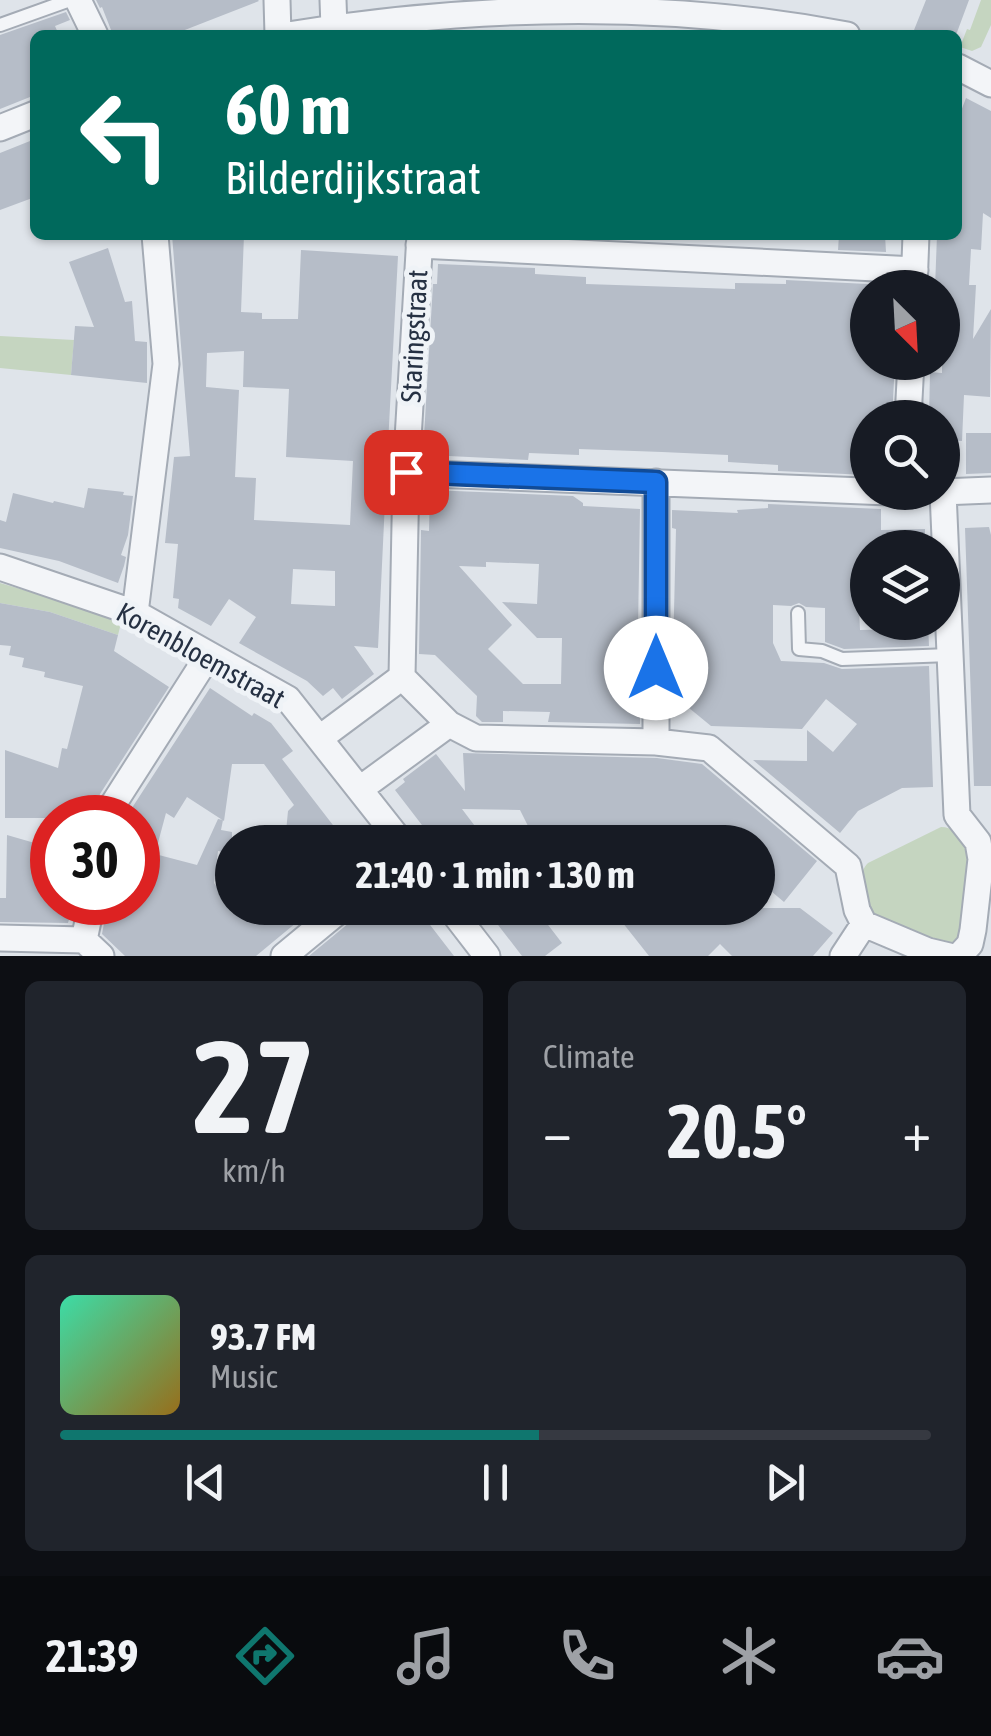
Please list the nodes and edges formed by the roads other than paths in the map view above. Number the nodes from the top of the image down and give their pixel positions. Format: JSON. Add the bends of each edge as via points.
{"nodes":[{"id":1,"x":70,"y":0,"type":"edge"},
{"id":2,"x":78,"y":0,"type":"edge"},
{"id":3,"x":278,"y":0,"type":"edge"},
{"id":4,"x":333,"y":0,"type":"edge"},
{"id":5,"x":697,"y":8,"type":"edge"},
{"id":6,"x":0,"y":24,"type":"edge"},
{"id":7,"x":412,"y":26,"type":"edge"},
{"id":8,"x":334,"y":28,"type":"junction"},
{"id":9,"x":92,"y":30,"type":"edge"},
{"id":10,"x":278,"y":30,"type":"edge"},
{"id":11,"x":321,"y":30,"type":"edge"},
{"id":12,"x":820,"y":30,"type":"edge"},
{"id":13,"x":962,"y":69,"type":"edge"},
{"id":14,"x":991,"y":84,"type":"edge"},
{"id":15,"x":30,"y":116,"type":"edge"},
{"id":16,"x":0,"y":128,"type":"edge"},
{"id":17,"x":155,"y":240,"type":"edge"},
{"id":18,"x":420,"y":240,"type":"edge"},
{"id":19,"x":916,"y":240,"type":"edge"},
{"id":20,"x":915,"y":270,"type":"edge"},
{"id":21,"x":850,"y":274,"type":"edge"},
{"id":22,"x":406,"y":472,"type":"junction"},
{"id":23,"x":656,"y":482,"type":"junction"},
{"id":24,"x":850,"y":490,"type":"edge"},
{"id":25,"x":991,"y":490,"type":"edge"},
{"id":26,"x":960,"y":491,"type":"edge"},
{"id":27,"x":944,"y":510,"type":"edge"},
{"id":28,"x":0,"y":567,"type":"edge"},
{"id":29,"x":136,"y":613,"type":"junction"},
{"id":30,"x":798,"y":613,"type":"dead end"},
{"id":31,"x":950,"y":655,"type":"junction"},
{"id":32,"x":208,"y":656,"type":"junction"},
{"id":33,"x":402,"y":677,"type":"junction"},
{"id":34,"x":449,"y":724,"type":"junction"},
{"id":35,"x":320,"y":738,"type":"junction"},
{"id":36,"x":656,"y":742,"type":"junction"},
{"id":37,"x":360,"y":789,"type":"junction"},
{"id":38,"x":119,"y":795,"type":"edge"},
{"id":39,"x":388,"y":825,"type":"edge"},
{"id":40,"x":986,"y":858,"type":"edge"},
{"id":41,"x":864,"y":924,"type":"junction"},
{"id":42,"x":322,"y":925,"type":"edge"},
{"id":43,"x":463,"y":925,"type":"edge"},
{"id":44,"x":0,"y":938,"type":"edge"},
{"id":45,"x":93,"y":948,"type":"edge"},
{"id":46,"x":286,"y":955,"type":"edge"},
{"id":47,"x":487,"y":956,"type":"edge"},
{"id":48,"x":843,"y":956,"type":"edge"},
{"id":49,"x":949,"y":956,"type":"edge"},
{"id":50,"x":960,"y":956,"type":"edge"}],
"edges":[{"from":1,"to":6,"type":"lane"},
{"from":2,"to":9,"type":"street"},
{"from":3,"to":10,"type":"street"},
{"from":4,"to":8,"type":"street"},
{"from":5,"to":7,"type":"street","via":[[568,9]]},
{"from":5,"to":12,"type":"street"},
{"from":7,"to":8,"type":"street"},
{"from":8,"to":11,"type":"street"},
{"from":13,"to":14,"type":"street"},
{"from":15,"to":16,"type":"street"},
{"from":17,"to":29,"type":"street","via":[[166,364]]},
{"from":18,"to":21,"type":"street"},
{"from":18,"to":22,"type":"street","name":"Staringstraat"},
{"from":19,"to":20,"type":"street"},
{"from":22,"to":23,"type":"street"},
{"from":22,"to":33,"type":"street","name":"Staringstraat"},
{"from":23,"to":24,"type":"street"},
{"from":23,"to":36,"type":"street"},
{"from":25,"to":26,"type":"street"},
{"from":27,"to":31,"type":"street"},
{"from":28,"to":29,"type":"street","name":"Korenbloemstraat"},
{"from":29,"to":32,"type":"street","name":"Korenbloemstraat"},
{"from":30,"to":31,"type":"lane","via":[[799,650],[842,659]]},
{"from":31,"to":40,"type":"street","via":[[956,815]]},
{"from":32,"to":35,"type":"street","name":"Korenbloemstraat","via":[[288,699]]},
{"from":32,"to":38,"type":"street"},
{"from":33,"to":34,"type":"street"},
{"from":33,"to":35,"type":"street"},
{"from":34,"to":36,"type":"street","via":[[476,738]]},
{"from":34,"to":37,"type":"street"},
{"from":35,"to":37,"type":"street","name":"Korenbloemstraat"},
{"from":36,"to":41,"type":"street","via":[[709,748],[848,866]]},
{"from":37,"to":39,"type":"street","name":"Korenbloemstraat"},
{"from":40,"to":50,"type":"street","via":[[970,944]]},
{"from":41,"to":48,"type":"street"},
{"from":41,"to":49,"type":"street"},
{"from":42,"to":46,"type":"street"},
{"from":43,"to":47,"type":"street"},
{"from":44,"to":45,"type":"street"}]}
